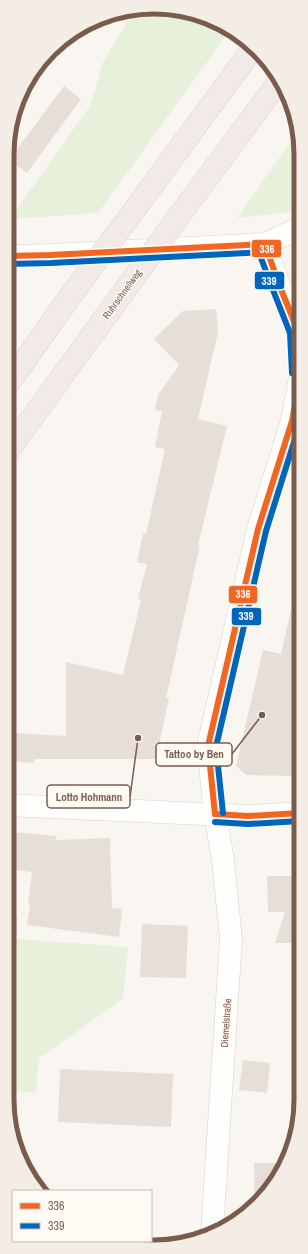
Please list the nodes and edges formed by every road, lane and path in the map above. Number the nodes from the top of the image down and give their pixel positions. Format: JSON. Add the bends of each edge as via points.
{"nodes":[{"id":1,"x":250,"y":52,"type":"edge"},
{"id":2,"x":276,"y":85,"type":"edge"},
{"id":3,"x":294,"y":231,"type":"edge"},
{"id":4,"x":265,"y":244,"type":"junction"},
{"id":5,"x":14,"y":256,"type":"edge"},
{"id":6,"x":294,"y":320,"type":"edge"},
{"id":7,"x":14,"y":376,"type":"edge"},
{"id":8,"x":294,"y":410,"type":"edge"},
{"id":9,"x":14,"y":443,"type":"edge"},
{"id":10,"x":14,"y":805,"type":"edge"},
{"id":11,"x":215,"y":814,"type":"junction"},
{"id":12,"x":294,"y":814,"type":"edge"},
{"id":13,"x":212,"y":1228,"type":"edge"}],
"edges":[{"from":1,"to":7,"type":"highway","bridge":true},
{"from":2,"to":9,"type":"highway","name":"Ruhrschnellweg","bridge":true},
{"from":3,"to":4,"type":"street"},
{"from":4,"to":5,"type":"street"},
{"from":4,"to":6,"type":"street"},
{"from":8,"to":11,"type":"street","name":"Diemelstraße","via":[[258,529],[208,746]]},
{"from":10,"to":11,"type":"street"},
{"from":11,"to":12,"type":"street"},
{"from":11,"to":13,"type":"street","name":"Diemelstraße","via":[[223,860],[231,939]]}]}
